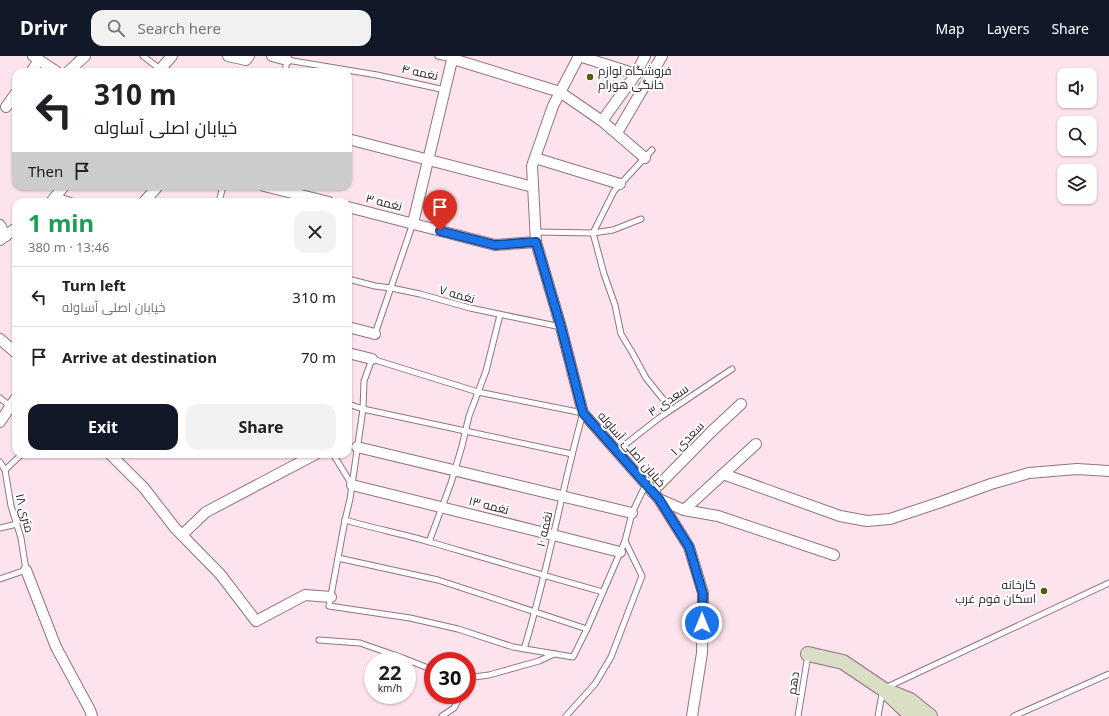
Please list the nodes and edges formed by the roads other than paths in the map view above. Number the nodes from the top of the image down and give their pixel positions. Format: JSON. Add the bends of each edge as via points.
{"nodes":[{"id":1,"x":85,"y":56,"type":"edge"},
{"id":2,"x":143,"y":56,"type":"edge"},
{"id":3,"x":172,"y":56,"type":"edge"},
{"id":4,"x":228,"y":56,"type":"edge"},
{"id":5,"x":250,"y":56,"type":"edge"},
{"id":6,"x":272,"y":56,"type":"edge"},
{"id":7,"x":438,"y":56,"type":"edge"},
{"id":8,"x":579,"y":56,"type":"edge"},
{"id":9,"x":645,"y":56,"type":"edge"},
{"id":10,"x":662,"y":56,"type":"edge"},
{"id":11,"x":36,"y":58,"type":"edge"},
{"id":12,"x":453,"y":58,"type":"edge"},
{"id":13,"x":287,"y":60,"type":"junction"},
{"id":14,"x":32,"y":68,"type":"edge"},
{"id":15,"x":51,"y":68,"type":"edge"},
{"id":16,"x":72,"y":68,"type":"edge"},
{"id":17,"x":156,"y":68,"type":"edge"},
{"id":18,"x":162,"y":68,"type":"edge"},
{"id":19,"x":286,"y":68,"type":"edge"},
{"id":20,"x":335,"y":68,"type":"edge"},
{"id":21,"x":352,"y":71,"type":"edge"},
{"id":22,"x":636,"y":74,"type":"junction"},
{"id":23,"x":445,"y":90,"type":"junction"},
{"id":24,"x":560,"y":92,"type":"junction"},
{"id":25,"x":12,"y":99,"type":"edge"},
{"id":26,"x":6,"y":107,"type":"dead end"},
{"id":27,"x":602,"y":121,"type":"junction"},
{"id":28,"x":617,"y":133,"type":"junction"},
{"id":29,"x":352,"y":140,"type":"edge"},
{"id":30,"x":652,"y":150,"type":"dead end"},
{"id":31,"x":535,"y":158,"type":"junction"},
{"id":32,"x":645,"y":158,"type":"junction"},
{"id":33,"x":428,"y":160,"type":"junction"},
{"id":34,"x":620,"y":184,"type":"junction"},
{"id":35,"x":533,"y":187,"type":"junction"},
{"id":36,"x":61,"y":190,"type":"edge"},
{"id":37,"x":154,"y":190,"type":"edge"},
{"id":38,"x":280,"y":190,"type":"edge"},
{"id":39,"x":55,"y":198,"type":"edge"},
{"id":40,"x":148,"y":198,"type":"edge"},
{"id":41,"x":313,"y":198,"type":"edge"},
{"id":42,"x":352,"y":208,"type":"edge"},
{"id":43,"x":641,"y":219,"type":"dead end"},
{"id":44,"x":413,"y":223,"type":"junction"},
{"id":45,"x":0,"y":225,"type":"edge"},
{"id":46,"x":12,"y":231,"type":"edge"},
{"id":47,"x":536,"y":232,"type":"junction"},
{"id":48,"x":594,"y":233,"type":"junction"},
{"id":49,"x":3,"y":238,"type":"edge"},
{"id":50,"x":536,"y":242,"type":"junction"},
{"id":51,"x":352,"y":280,"type":"edge"},
{"id":52,"x":391,"y":288,"type":"junction"},
{"id":53,"x":500,"y":315,"type":"junction"},
{"id":54,"x":561,"y":327,"type":"junction"},
{"id":55,"x":352,"y":328,"type":"edge"},
{"id":56,"x":375,"y":334,"type":"joint"},
{"id":57,"x":0,"y":339,"type":"edge"},
{"id":58,"x":12,"y":350,"type":"edge"},
{"id":59,"x":352,"y":354,"type":"edge"},
{"id":60,"x":372,"y":359,"type":"junction"},
{"id":61,"x":732,"y":369,"type":"dead end"},
{"id":62,"x":478,"y":392,"type":"junction"},
{"id":63,"x":0,"y":398,"type":"edge"},
{"id":64,"x":12,"y":402,"type":"edge"},
{"id":65,"x":12,"y":404,"type":"edge"},
{"id":66,"x":740,"y":404,"type":"dead end"},
{"id":67,"x":352,"y":406,"type":"edge"},
{"id":68,"x":671,"y":409,"type":"junction"},
{"id":69,"x":363,"y":410,"type":"junction"},
{"id":70,"x":583,"y":413,"type":"junction"},
{"id":71,"x":0,"y":422,"type":"edge"},
{"id":72,"x":466,"y":431,"type":"junction"},
{"id":73,"x":756,"y":444,"type":"dead end"},
{"id":74,"x":357,"y":447,"type":"junction"},
{"id":75,"x":617,"y":451,"type":"junction"},
{"id":76,"x":572,"y":454,"type":"junction"},
{"id":77,"x":18,"y":458,"type":"edge"},
{"id":78,"x":114,"y":458,"type":"edge"},
{"id":79,"x":308,"y":458,"type":"edge"},
{"id":80,"x":335,"y":458,"type":"edge"},
{"id":81,"x":0,"y":463,"type":"edge"},
{"id":82,"x":5,"y":470,"type":"junction"},
{"id":83,"x":455,"y":471,"type":"junction"},
{"id":84,"x":1109,"y":471,"type":"edge"},
{"id":85,"x":723,"y":474,"type":"junction"},
{"id":86,"x":352,"y":485,"type":"junction"},
{"id":87,"x":652,"y":492,"type":"junction"},
{"id":88,"x":562,"y":496,"type":"junction"},
{"id":89,"x":442,"y":507,"type":"junction"},
{"id":90,"x":684,"y":510,"type":"junction"},
{"id":91,"x":632,"y":513,"type":"junction"},
{"id":92,"x":345,"y":520,"type":"junction"},
{"id":93,"x":17,"y":524,"type":"junction"},
{"id":94,"x":0,"y":528,"type":"edge"},
{"id":95,"x":182,"y":535,"type":"junction"},
{"id":96,"x":553,"y":535,"type":"junction"},
{"id":97,"x":625,"y":541,"type":"junction"},
{"id":98,"x":429,"y":542,"type":"junction"},
{"id":99,"x":620,"y":552,"type":"junction"},
{"id":100,"x":834,"y":555,"type":"dead end"},
{"id":101,"x":338,"y":558,"type":"junction"},
{"id":102,"x":26,"y":570,"type":"junction"},
{"id":103,"x":544,"y":576,"type":"junction"},
{"id":104,"x":0,"y":579,"type":"edge"},
{"id":105,"x":1109,"y":583,"type":"edge"},
{"id":106,"x":603,"y":592,"type":"junction"},
{"id":107,"x":331,"y":597,"type":"junction"},
{"id":108,"x":535,"y":613,"type":"junction"},
{"id":109,"x":587,"y":629,"type":"junction"},
{"id":110,"x":319,"y":640,"type":"dead end"},
{"id":111,"x":524,"y":649,"type":"junction"},
{"id":112,"x":555,"y":654,"type":"junction"},
{"id":113,"x":808,"y":654,"type":"joint"},
{"id":114,"x":424,"y":666,"type":"edge"},
{"id":115,"x":1109,"y":674,"type":"edge"},
{"id":116,"x":476,"y":678,"type":"edge"},
{"id":117,"x":882,"y":689,"type":"junction"},
{"id":118,"x":456,"y":704,"type":"edge"},
{"id":119,"x":92,"y":716,"type":"edge"},
{"id":120,"x":442,"y":716,"type":"edge"},
{"id":121,"x":566,"y":716,"type":"edge"},
{"id":122,"x":692,"y":716,"type":"edge"},
{"id":123,"x":798,"y":716,"type":"edge"},
{"id":124,"x":878,"y":716,"type":"edge"},
{"id":125,"x":913,"y":716,"type":"edge"},
{"id":126,"x":930,"y":716,"type":"edge"},
{"id":127,"x":1014,"y":716,"type":"edge"}],
"edges":[{"from":1,"to":16,"type":"street"},
{"from":2,"to":17,"type":"lane"},
{"from":3,"to":18,"type":"street"},
{"from":4,"to":5,"type":"street","via":[[246,60]]},
{"from":6,"to":13,"type":"street","name":"نغمه ۴"},
{"from":7,"to":12,"type":"lane"},
{"from":8,"to":22,"type":"street"},
{"from":8,"to":24,"type":"street","name":"خیابان اصلی آساوله"},
{"from":9,"to":22,"type":"street"},
{"from":10,"to":28,"type":"street"},
{"from":11,"to":14,"type":"street"},
{"from":11,"to":15,"type":"street"},
{"from":12,"to":23,"type":"street"},
{"from":12,"to":24,"type":"street"},
{"from":13,"to":19,"type":"lane"},
{"from":13,"to":20,"type":"lane","name":"نغمه ۴"},
{"from":21,"to":23,"type":"lane","name":"نغمه ۴"},
{"from":22,"to":27,"type":"street"},
{"from":23,"to":33,"type":"street"},
{"from":24,"to":27,"type":"street"},
{"from":24,"to":31,"type":"street","name":"خیابان اصلی آساوله"},
{"from":25,"to":26,"type":"street"},
{"from":27,"to":28,"type":"street"},
{"from":28,"to":32,"type":"street"},
{"from":29,"to":33,"type":"street"},
{"from":30,"to":32,"type":"lane"},
{"from":31,"to":34,"type":"street"},
{"from":31,"to":35,"type":"street","name":"خیابان اصلی آساوله","via":[[532,166]]},
{"from":32,"to":34,"type":"lane"},
{"from":33,"to":35,"type":"street"},
{"from":33,"to":44,"type":"street"},
{"from":34,"to":48,"type":"lane","via":[[614,190]]},
{"from":35,"to":47,"type":"street","name":"خیابان اصلی آساوله"},
{"from":36,"to":39,"type":"street"},
{"from":37,"to":40,"type":"street"},
{"from":38,"to":41,"type":"street"},
{"from":42,"to":44,"type":"street","name":"نغمه ۳"},
{"from":43,"to":48,"type":"lane","via":[[613,230]]},
{"from":44,"to":50,"type":"street","via":[[495,245]]},
{"from":44,"to":52,"type":"lane"},
{"from":45,"to":49,"type":"street"},
{"from":46,"to":49,"type":"street"},
{"from":47,"to":48,"type":"lane"},
{"from":47,"to":50,"type":"street","name":"خیابان اصلی آساوله"},
{"from":48,"to":68,"type":"lane","via":[[621,334],[646,378]]},
{"from":50,"to":54,"type":"street","name":"خیابان اصلی آساوله"},
{"from":51,"to":52,"type":"lane","name":"نغمه ۷"},
{"from":52,"to":53,"type":"lane","name":"نغمه ۷"},
{"from":52,"to":56,"type":"lane"},
{"from":53,"to":54,"type":"lane","name":"نغمه ۷"},
{"from":53,"to":62,"type":"lane"},
{"from":54,"to":70,"type":"street","name":"خیابان اصلی آساوله"},
{"from":55,"to":56,"type":"street"},
{"from":57,"to":58,"type":"street"},
{"from":59,"to":60,"type":"street"},
{"from":60,"to":62,"type":"lane"},
{"from":60,"to":69,"type":"lane","via":[[364,381]]},
{"from":61,"to":68,"type":"lane","name":"سعدی ۳"},
{"from":62,"to":70,"type":"lane"},
{"from":62,"to":72,"type":"lane"},
{"from":63,"to":64,"type":"lane"},
{"from":65,"to":71,"type":"street"},
{"from":66,"to":87,"type":"street","name":"سعدی ۱"},
{"from":67,"to":69,"type":"lane"},
{"from":68,"to":75,"type":"lane","name":"سعدی ۳"},
{"from":69,"to":72,"type":"lane"},
{"from":69,"to":74,"type":"lane"},
{"from":70,"to":75,"type":"street","name":"خیابان اصلی آساوله"},
{"from":70,"to":76,"type":"lane","name":"نغمه ۱۰"},
{"from":72,"to":76,"type":"lane"},
{"from":72,"to":83,"type":"lane"},
{"from":73,"to":85,"type":"street"},
{"from":74,"to":83,"type":"street"},
{"from":74,"to":86,"type":"lane"},
{"from":75,"to":87,"type":"street","name":"خیابان اصلی آساوله"},
{"from":76,"to":88,"type":"lane","name":"نغمه ۱۰"},
{"from":77,"to":82,"type":"lane"},
{"from":78,"to":95,"type":"street","via":[[144,488]]},
{"from":79,"to":95,"type":"street","via":[[206,512]]},
{"from":80,"to":86,"type":"lane"},
{"from":81,"to":82,"type":"lane","name":"۱۸ متری"},
{"from":82,"to":93,"type":"lane","name":"۱۸ متری"},
{"from":83,"to":88,"type":"street"},
{"from":83,"to":89,"type":"lane"},
{"from":84,"to":85,"type":"street","via":[[1077,468],[1029,473],[890,519],[867,521],[840,516]]},
{"from":85,"to":90,"type":"street"},
{"from":86,"to":89,"type":"street","name":"نغمه ۱۳"},
{"from":86,"to":92,"type":"lane"},
{"from":87,"to":90,"type":"street"},
{"from":87,"to":91,"type":"lane"},
{"from":87,"to":122,"type":"street","name":"خیابان اصلی آساوله","via":[[689,547],[703,594],[702,653]]},
{"from":88,"to":91,"type":"street"},
{"from":88,"to":96,"type":"lane","name":"نغمه ۱۰"},
{"from":89,"to":96,"type":"street","name":"نغمه ۱۳"},
{"from":89,"to":98,"type":"lane"},
{"from":90,"to":100,"type":"street","via":[[718,516]]},
{"from":91,"to":97,"type":"lane"},
{"from":92,"to":98,"type":"lane"},
{"from":92,"to":101,"type":"lane"},
{"from":93,"to":94,"type":"lane"},
{"from":93,"to":102,"type":"lane","name":"۱۸ متری"},
{"from":95,"to":107,"type":"street","via":[[220,574],[256,621],[305,595]]},
{"from":96,"to":99,"type":"street","name":"نغمه ۱۳"},
{"from":96,"to":103,"type":"lane","name":"نغمه ۱۰"},
{"from":97,"to":99,"type":"lane"},
{"from":97,"to":121,"type":"lane","via":[[642,576],[612,657],[595,684]]},
{"from":98,"to":103,"type":"lane"},
{"from":99,"to":106,"type":"lane"},
{"from":101,"to":107,"type":"lane"},
{"from":101,"to":108,"type":"lane","via":[[438,580]]},
{"from":102,"to":104,"type":"lane"},
{"from":102,"to":119,"type":"street","via":[[56,647]]},
{"from":103,"to":106,"type":"lane"},
{"from":103,"to":108,"type":"lane","name":"نغمه ۱۰"},
{"from":105,"to":117,"type":"lane"},
{"from":106,"to":109,"type":"lane"},
{"from":107,"to":111,"type":"lane","via":[[329,606],[410,618]]},
{"from":108,"to":109,"type":"lane"},
{"from":108,"to":111,"type":"lane","name":"نغمه ۱۰"},
{"from":109,"to":112,"type":"lane","via":[[573,657]]},
{"from":110,"to":114,"type":"lane","via":[[360,643]]},
{"from":111,"to":112,"type":"lane"},
{"from":112,"to":116,"type":"lane"},
{"from":113,"to":117,"type":"street","via":[[843,662]]},
{"from":113,"to":123,"type":"lane","name":"دهم"},
{"from":115,"to":127,"type":"lane"},
{"from":117,"to":124,"type":"lane"},
{"from":117,"to":125,"type":"street"},
{"from":117,"to":126,"type":"street","via":[[910,700]]},
{"from":118,"to":120,"type":"lane"}]}
